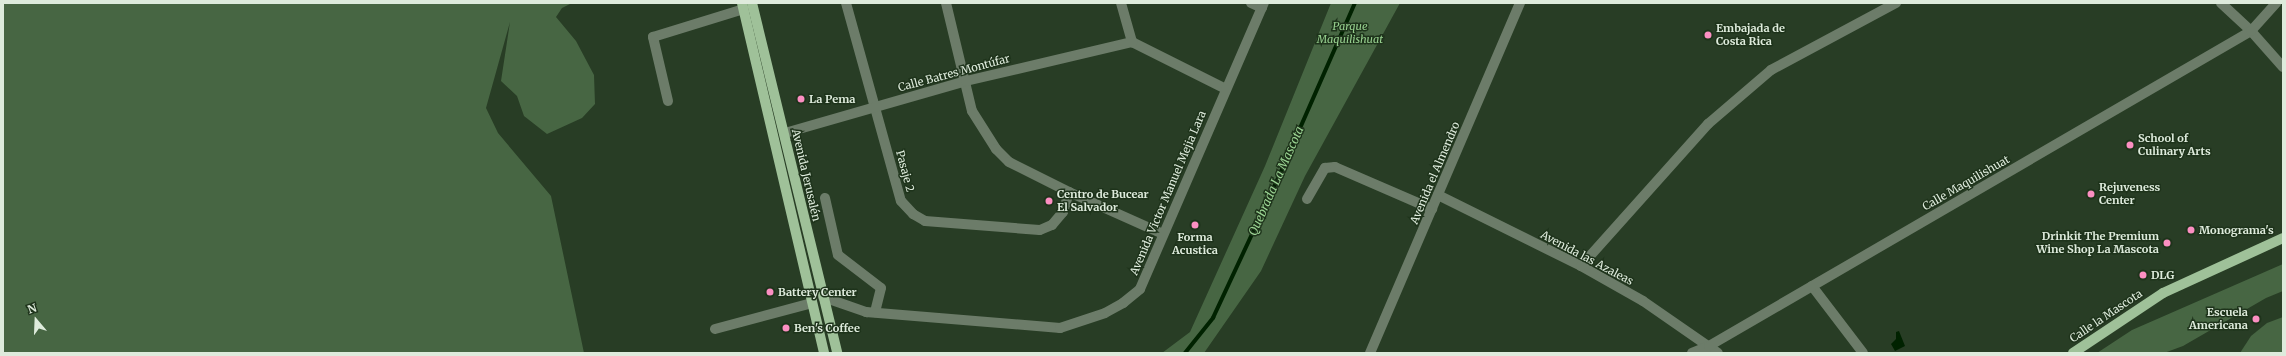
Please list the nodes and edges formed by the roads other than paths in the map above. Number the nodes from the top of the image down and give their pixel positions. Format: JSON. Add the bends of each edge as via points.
{"nodes":[{"id":1,"x":846,"y":3,"type":"edge"},
{"id":2,"x":946,"y":3,"type":"edge"},
{"id":3,"x":1121,"y":3,"type":"edge"},
{"id":4,"x":1251,"y":3,"type":"edge"},
{"id":5,"x":1520,"y":3,"type":"edge"},
{"id":6,"x":1896,"y":3,"type":"edge"},
{"id":7,"x":2221,"y":3,"type":"edge"},
{"id":8,"x":2276,"y":3,"type":"edge"},
{"id":9,"x":746,"y":5,"type":"edge"},
{"id":10,"x":1263,"y":6,"type":"edge"},
{"id":11,"x":2251,"y":31,"type":"junction"},
{"id":12,"x":1132,"y":42,"type":"junction"},
{"id":13,"x":2283,"y":67,"type":"edge"},
{"id":14,"x":966,"y":81,"type":"junction"},
{"id":15,"x":1226,"y":89,"type":"junction"},
{"id":16,"x":668,"y":101,"type":"dead end"},
{"id":17,"x":875,"y":108,"type":"junction"},
{"id":18,"x":785,"y":133,"type":"junction"},
{"id":19,"x":1068,"y":192,"type":"junction"},
{"id":20,"x":1438,"y":195,"type":"junction"},
{"id":21,"x":825,"y":198,"type":"dead end"},
{"id":22,"x":1307,"y":198,"type":"dead end"},
{"id":23,"x":1432,"y":209,"type":"junction"},
{"id":24,"x":1163,"y":234,"type":"junction"},
{"id":25,"x":2283,"y":238,"type":"edge"},
{"id":26,"x":1581,"y":266,"type":"junction"},
{"id":27,"x":1812,"y":286,"type":"junction"},
{"id":28,"x":824,"y":297,"type":"junction"},
{"id":29,"x":812,"y":303,"type":"junction"},
{"id":30,"x":875,"y":312,"type":"junction"},
{"id":31,"x":715,"y":329,"type":"dead end"},
{"id":32,"x":1709,"y":346,"type":"junction"},
{"id":33,"x":824,"y":353,"type":"edge"},
{"id":34,"x":837,"y":353,"type":"edge"},
{"id":35,"x":1370,"y":353,"type":"edge"},
{"id":36,"x":1692,"y":353,"type":"edge"},
{"id":37,"x":1718,"y":353,"type":"edge"},
{"id":38,"x":1863,"y":353,"type":"edge"},
{"id":39,"x":2073,"y":353,"type":"edge"}],
"edges":[{"from":1,"to":17,"type":"street","name":"Pasaje 2"},
{"from":2,"to":14,"type":"street"},
{"from":3,"to":12,"type":"street"},
{"from":4,"to":10,"type":"street"},
{"from":5,"to":20,"type":"street","name":"Avenida el Almendro"},
{"from":6,"to":26,"type":"street","via":[[1771,70],[1708,124]]},
{"from":7,"to":11,"type":"street"},
{"from":8,"to":11,"type":"street","name":"Calle Maquilishuat"},
{"from":9,"to":16,"type":"street","via":[[653,37]]},
{"from":9,"to":18,"type":"main road","name":"Avenida Jerusalén"},
{"from":9,"to":29,"type":"main road","name":"Avenida Jerusalén"},
{"from":10,"to":15,"type":"street","name":"Avenida Victor Manuel Mejia Lara"},
{"from":11,"to":13,"type":"street"},
{"from":11,"to":27,"type":"street","name":"Calle Maquilishuat"},
{"from":12,"to":14,"type":"street","name":"Calle Batres Montúfar"},
{"from":12,"to":15,"type":"street"},
{"from":14,"to":17,"type":"street","name":"Calle Batres Montúfar"},
{"from":14,"to":19,"type":"street","via":[[972,111],[996,149],[1009,162]]},
{"from":15,"to":24,"type":"street","name":"Avenida Victor Manuel Mejia Lara"},
{"from":17,"to":18,"type":"street","name":"Calle Batres Montúfar"},
{"from":17,"to":19,"type":"street","name":"Pasaje 2","via":[[901,201],[913,214],[925,221],[1040,230],[1052,225],[1064,212]]},
{"from":18,"to":28,"type":"main road","name":"Avenida Jerusalén","via":[[797,197]]},
{"from":19,"to":24,"type":"street"},
{"from":20,"to":23,"type":"street","name":"Avenida el Almendro"},
{"from":20,"to":26,"type":"street","name":"Avenida las Azaleas"},
{"from":21,"to":30,"type":"street","via":[[838,255],[881,288]]},
{"from":22,"to":23,"type":"street","via":[[1325,168],[1335,167]]},
{"from":23,"to":35,"type":"street","name":"Avenida el Almendro"},
{"from":24,"to":30,"type":"street","name":"Avenida Victor Manuel Mejia Lara","via":[[1140,289],[1105,313],[1081,323],[1060,328]]},
{"from":25,"to":39,"type":"main road","name":"Calle la Mascota","via":[[2163,293]]},
{"from":26,"to":32,"type":"street","name":"Avenida las Azaleas","via":[[1643,302]]},
{"from":27,"to":32,"type":"street","name":"Calle Maquilishuat"},
{"from":27,"to":38,"type":"street"},
{"from":28,"to":30,"type":"street","name":"Avenida Victor Manuel Mejia Lara"},
{"from":28,"to":34,"type":"main road","name":"Avenida Jerusalén"},
{"from":29,"to":31,"type":"street"},
{"from":29,"to":33,"type":"main road","name":"Avenida Jerusalén"},
{"from":32,"to":36,"type":"street","name":"Calle Maquilishuat"},
{"from":32,"to":37,"type":"street","name":"Avenida las Azaleas"}]}
